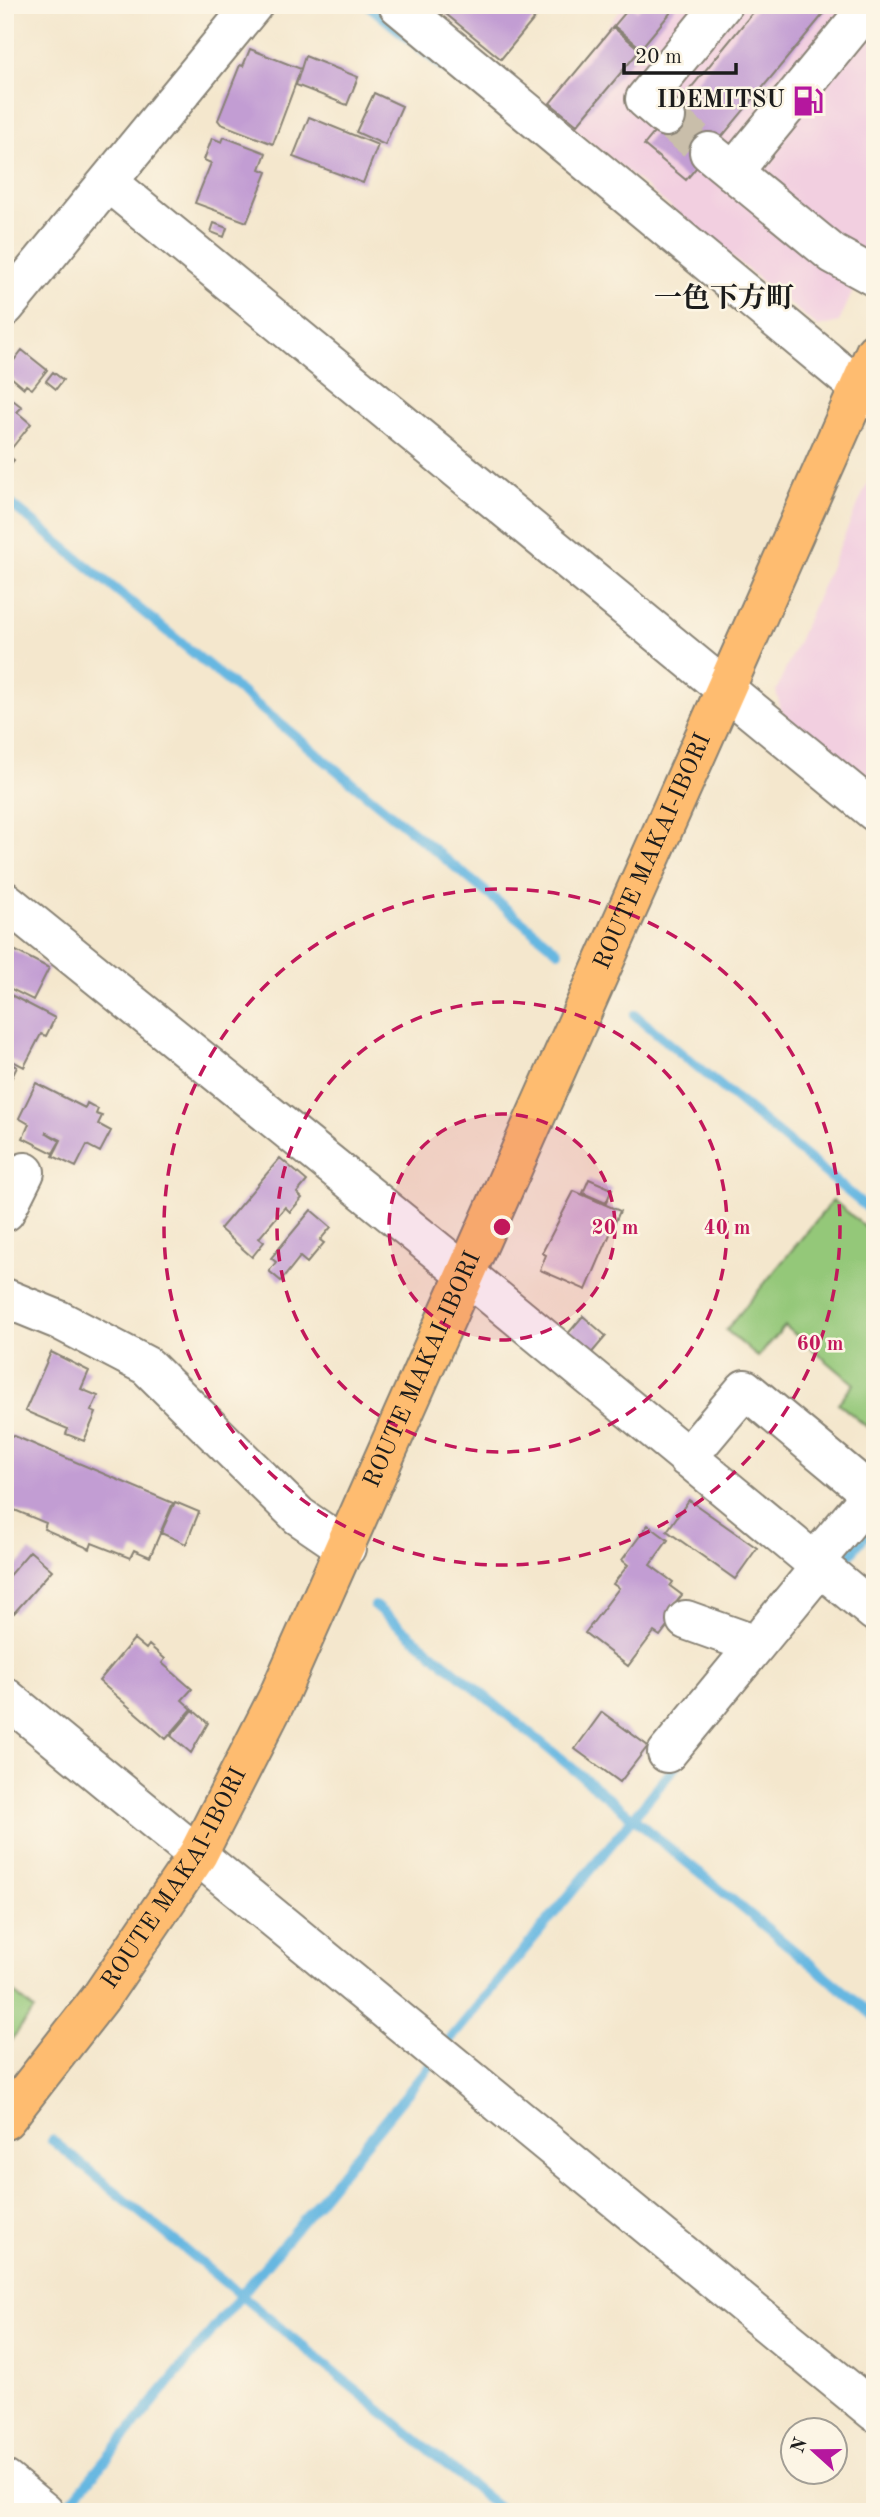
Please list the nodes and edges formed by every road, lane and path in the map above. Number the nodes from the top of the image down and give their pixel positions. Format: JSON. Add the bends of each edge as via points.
{"nodes":[{"id":1,"x":253,"y":5,"type":"edge"},
{"id":2,"x":398,"y":5,"type":"edge"},
{"id":3,"x":722,"y":5,"type":"edge"},
{"id":4,"x":870,"y":5,"type":"edge"},
{"id":5,"x":666,"y":117,"type":"tunnel mouth"},
{"id":6,"x":108,"y":182,"type":"junction"},
{"id":7,"x":875,"y":277,"type":"edge"},
{"id":8,"x":8,"y":297,"type":"edge"},
{"id":9,"x":875,"y":352,"type":"edge"},
{"id":10,"x":867,"y":394,"type":"edge"},
{"id":11,"x":724,"y":687,"type":"junction"},
{"id":12,"x":875,"y":812,"type":"edge"},
{"id":13,"x":5,"y":901,"type":"edge"},
{"id":14,"x":25,"y":1172,"type":"dead end"},
{"id":15,"x":5,"y":1212,"type":"edge"},
{"id":16,"x":467,"y":1275,"type":"junction"},
{"id":17,"x":5,"y":1298,"type":"edge"},
{"id":18,"x":687,"y":1458,"type":"junction"},
{"id":19,"x":873,"y":1492,"type":"edge"},
{"id":20,"x":346,"y":1548,"type":"junction"},
{"id":21,"x":817,"y":1565,"type":"junction"},
{"id":22,"x":875,"y":1612,"type":"edge"},
{"id":23,"x":686,"y":1620,"type":"dead end"},
{"id":24,"x":756,"y":1646,"type":"junction"},
{"id":25,"x":5,"y":1697,"type":"edge"},
{"id":26,"x":667,"y":1753,"type":"dead end"},
{"id":27,"x":198,"y":1854,"type":"junction"},
{"id":28,"x":5,"y":2120,"type":"edge"},
{"id":29,"x":875,"y":2412,"type":"edge"},
{"id":30,"x":5,"y":2480,"type":"edge"},
{"id":31,"x":44,"y":2512,"type":"edge"}],
"edges":[{"from":1,"to":6,"type":"street"},
{"from":2,"to":10,"type":"street"},
{"from":3,"to":5,"type":"street","via":[[645,99]]},
{"from":4,"to":7,"type":"street","via":[[721,162],[833,254]]},
{"from":6,"to":8,"type":"street"},
{"from":6,"to":11,"type":"street"},
{"from":9,"to":10,"type":"main road","name":"ROUTE MAKAI-IBORI"},
{"from":10,"to":11,"type":"main road","name":"ROUTE MAKAI-IBORI"},
{"from":11,"to":12,"type":"street"},
{"from":11,"to":16,"type":"main road","name":"ROUTE MAKAI-IBORI"},
{"from":13,"to":16,"type":"street"},
{"from":14,"to":15,"type":"street"},
{"from":16,"to":18,"type":"street"},
{"from":16,"to":20,"type":"main road","name":"ROUTE MAKAI-IBORI"},
{"from":17,"to":20,"type":"street","via":[[147,1366],[299,1516]]},
{"from":18,"to":19,"type":"street","via":[[745,1389]]},
{"from":18,"to":21,"type":"street"},
{"from":19,"to":21,"type":"street"},
{"from":20,"to":27,"type":"main road","name":"ROUTE MAKAI-IBORI","via":[[278,1699]]},
{"from":21,"to":22,"type":"street"},
{"from":21,"to":24,"type":"street"},
{"from":23,"to":24,"type":"street"},
{"from":24,"to":26,"type":"street"},
{"from":25,"to":27,"type":"street"},
{"from":27,"to":28,"type":"main road","name":"ROUTE MAKAI-IBORI","via":[[101,1997]]},
{"from":27,"to":29,"type":"street"},
{"from":30,"to":31,"type":"street"}]}
